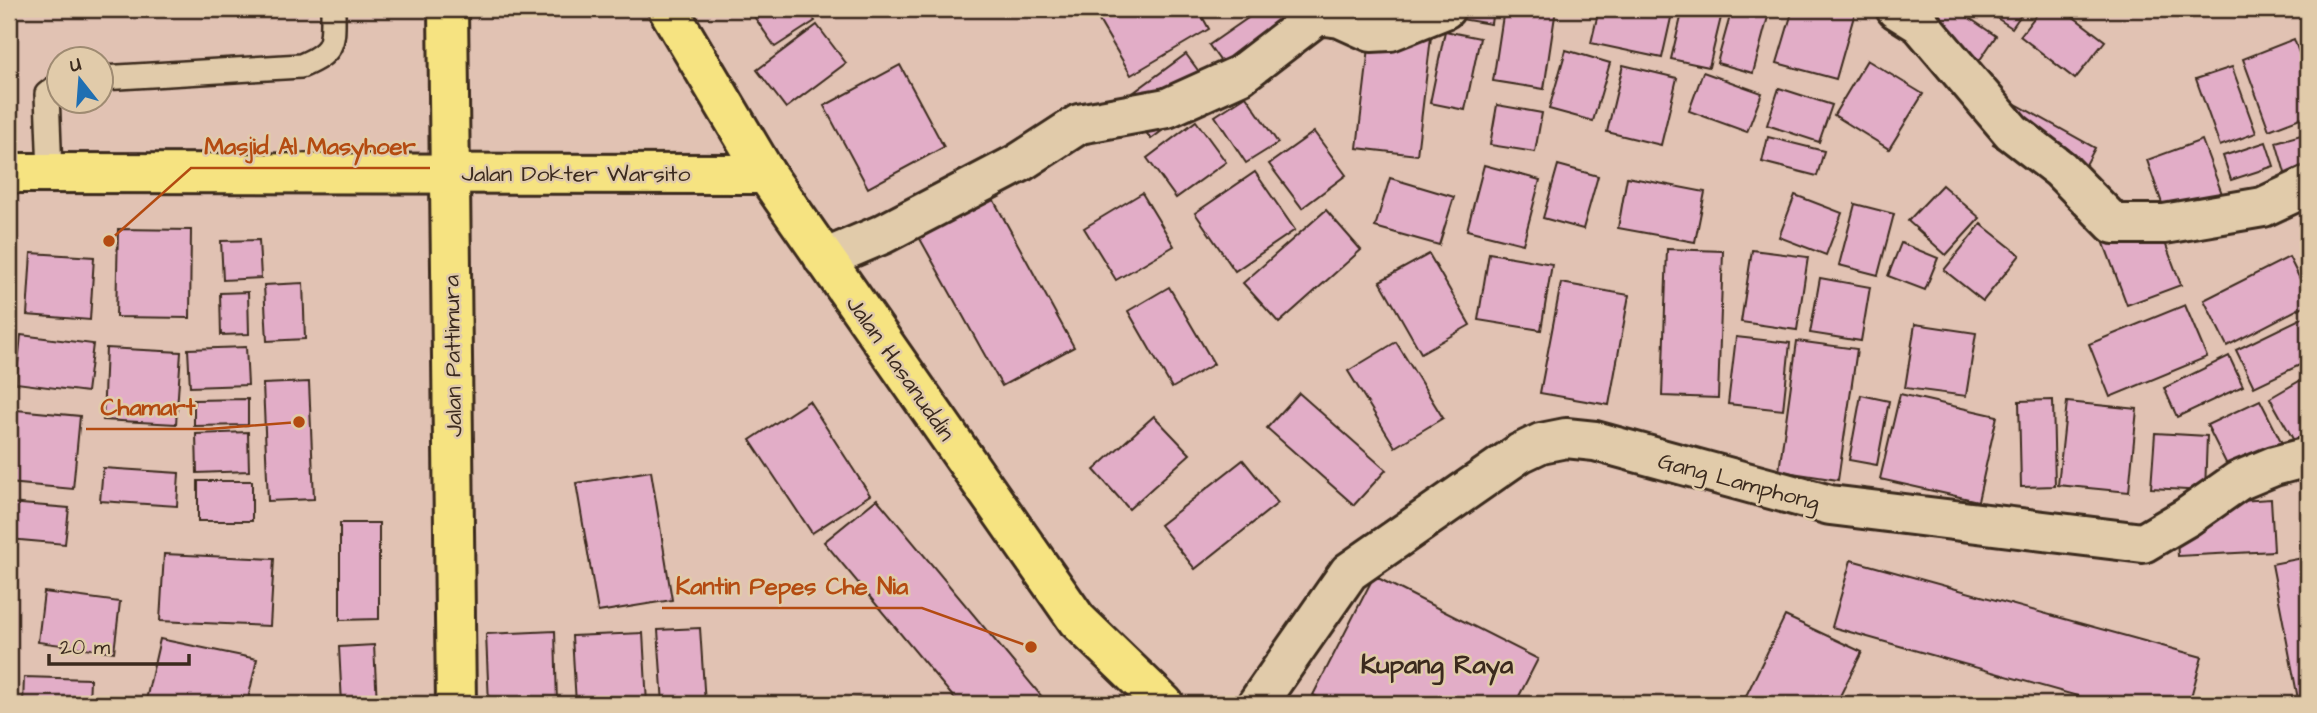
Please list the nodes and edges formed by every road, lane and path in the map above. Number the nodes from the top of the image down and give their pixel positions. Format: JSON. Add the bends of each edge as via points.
{"nodes":[{"id":1,"x":333,"y":9,"type":"edge"},
{"id":2,"x":448,"y":9,"type":"edge"},
{"id":3,"x":668,"y":9,"type":"edge"},
{"id":4,"x":1445,"y":9,"type":"edge"},
{"id":5,"x":1896,"y":9,"type":"edge"},
{"id":6,"x":116,"y":77,"type":"edge"},
{"id":7,"x":48,"y":116,"type":"edge"},
{"id":8,"x":9,"y":173,"type":"edge"},
{"id":9,"x":50,"y":173,"type":"junction"},
{"id":10,"x":450,"y":173,"type":"junction"},
{"id":11,"x":766,"y":174,"type":"junction"},
{"id":12,"x":2308,"y":186,"type":"edge"},
{"id":13,"x":824,"y":259,"type":"junction"},
{"id":14,"x":2308,"y":457,"type":"edge"},
{"id":15,"x":456,"y":704,"type":"edge"},
{"id":16,"x":1164,"y":704,"type":"edge"},
{"id":17,"x":1257,"y":704,"type":"edge"}],
"edges":[{"from":1,"to":6,"type":"lane","via":[[333,41],[321,57],[301,66]]},
{"from":2,"to":10,"type":"main road","name":"Jalan Pattimura"},
{"from":3,"to":11,"type":"main road","name":"Jalan Hasanuddin"},
{"from":4,"to":13,"type":"street","via":[[1390,31],[1371,32],[1340,18],[1318,15],[1240,75],[1167,108],[1079,124],[1019,163],[883,234]]},
{"from":5,"to":12,"type":"street","via":[[1920,24],[2012,132],[2060,169],[2113,224],[2164,224],[2263,207]]},
{"from":7,"to":9,"type":"lane"},
{"from":8,"to":9,"type":"main road","name":"Jalan Dokter Warsito"},
{"from":9,"to":10,"type":"main road","name":"Jalan Dokter Warsito"},
{"from":10,"to":11,"type":"main road","name":"Jalan Dokter Warsito"},
{"from":10,"to":15,"type":"main road","name":"Jalan Pattimura"},
{"from":11,"to":13,"type":"main road","name":"Jalan Hasanuddin"},
{"from":13,"to":16,"type":"main road","name":"Jalan Hasanuddin","via":[[1077,620]]},
{"from":14,"to":17,"type":"street","name":"Gang Lamphong","via":[[2238,481],[2143,543],[1830,505],[1595,441],[1566,438],[1541,443],[1349,572]]}]}
